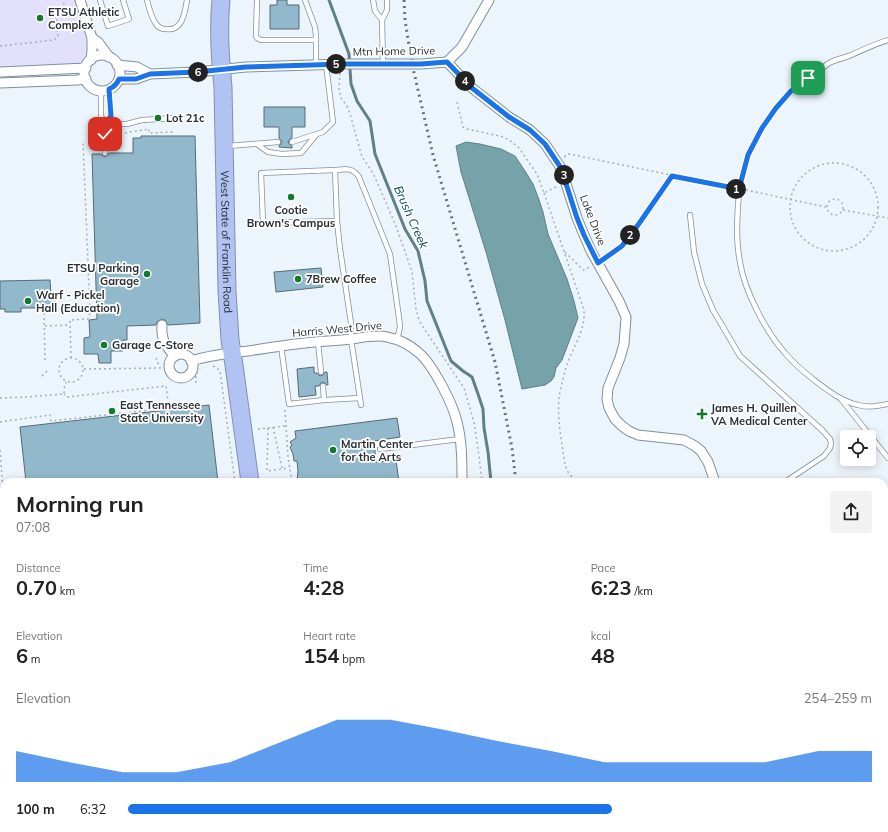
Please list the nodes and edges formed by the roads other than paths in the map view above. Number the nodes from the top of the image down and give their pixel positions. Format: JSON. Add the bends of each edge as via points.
{"nodes":[{"id":1,"x":80,"y":0,"type":"edge"},
{"id":2,"x":100,"y":0,"type":"edge"},
{"id":3,"x":123,"y":0,"type":"edge"},
{"id":4,"x":147,"y":0,"type":"edge"},
{"id":5,"x":187,"y":0,"type":"edge"},
{"id":6,"x":220,"y":0,"type":"edge"},
{"id":7,"x":257,"y":0,"type":"edge"},
{"id":8,"x":305,"y":0,"type":"edge"},
{"id":9,"x":373,"y":0,"type":"edge"},
{"id":10,"x":387,"y":0,"type":"edge"},
{"id":11,"x":489,"y":0,"type":"edge"},
{"id":12,"x":382,"y":20,"type":"junction"},
{"id":13,"x":92,"y":38,"type":"junction"},
{"id":14,"x":316,"y":40,"type":"junction"},
{"id":15,"x":888,"y":40,"type":"edge"},
{"id":16,"x":109,"y":57,"type":"junction"},
{"id":17,"x":91,"y":60,"type":"junction"},
{"id":18,"x":447,"y":62,"type":"junction"},
{"id":19,"x":326,"y":64,"type":"junction"},
{"id":20,"x":383,"y":64,"type":"junction"},
{"id":21,"x":117,"y":65,"type":"junction"},
{"id":22,"x":316,"y":65,"type":"junction"},
{"id":23,"x":86,"y":68,"type":"junction"},
{"id":24,"x":221,"y":70,"type":"junction"},
{"id":25,"x":0,"y":72,"type":"edge"},
{"id":26,"x":150,"y":74,"type":"junction"},
{"id":27,"x":86,"y":79,"type":"junction"},
{"id":28,"x":119,"y":79,"type":"junction"},
{"id":29,"x":0,"y":82,"type":"edge"},
{"id":30,"x":105,"y":90,"type":"junction"},
{"id":31,"x":174,"y":118,"type":"dead end"},
{"id":32,"x":105,"y":124,"type":"junction"},
{"id":33,"x":317,"y":134,"type":"junction"},
{"id":34,"x":278,"y":142,"type":"dead end"},
{"id":35,"x":292,"y":142,"type":"dead end"},
{"id":36,"x":257,"y":144,"type":"junction"},
{"id":37,"x":224,"y":146,"type":"junction"},
{"id":38,"x":105,"y":154,"type":"dead end"},
{"id":39,"x":335,"y":170,"type":"junction"},
{"id":40,"x":690,"y":215,"type":"dead end"},
{"id":41,"x":338,"y":221,"type":"junction"},
{"id":42,"x":162,"y":325,"type":"dead end"},
{"id":43,"x":351,"y":339,"type":"junction"},
{"id":44,"x":397,"y":340,"type":"junction"},
{"id":45,"x":318,"y":342,"type":"junction"},
{"id":46,"x":281,"y":346,"type":"junction"},
{"id":47,"x":232,"y":353,"type":"junction"},
{"id":48,"x":175,"y":356,"type":"junction"},
{"id":49,"x":191,"y":361,"type":"junction"},
{"id":50,"x":321,"y":372,"type":"dead end"},
{"id":51,"x":323,"y":386,"type":"dead end"},
{"id":52,"x":360,"y":398,"type":"junction"},
{"id":53,"x":840,"y":398,"type":"junction"},
{"id":54,"x":324,"y":400,"type":"junction"},
{"id":55,"x":888,"y":404,"type":"edge"},
{"id":56,"x":361,"y":405,"type":"dead end"},
{"id":57,"x":460,"y":439,"type":"junction"},
{"id":58,"x":380,"y":449,"type":"dead end"},
{"id":59,"x":888,"y":458,"type":"edge"},
{"id":60,"x":249,"y":478,"type":"edge"},
{"id":61,"x":462,"y":478,"type":"edge"},
{"id":62,"x":714,"y":478,"type":"edge"},
{"id":63,"x":791,"y":478,"type":"edge"}],
"edges":[{"from":1,"to":13,"type":"street"},
{"from":2,"to":3,"type":"lane","via":[[108,26],[129,19]]},
{"from":4,"to":5,"type":"lane","via":[[157,25],[169,30],[182,21]]},
{"from":6,"to":24,"type":"highway","name":"West State of Franklin Road"},
{"from":7,"to":14,"type":"lane","via":[[258,38]]},
{"from":8,"to":14,"type":"lane","via":[[315,27]]},
{"from":9,"to":12,"type":"lane","via":[[375,11]]},
{"from":10,"to":12,"type":"lane","via":[[387,10]]},
{"from":11,"to":18,"type":"street","via":[[462,47]]},
{"from":12,"to":20,"type":"lane"},
{"from":13,"to":16,"type":"street"},
{"from":13,"to":17,"type":"street"},
{"from":14,"to":22,"type":"lane"},
{"from":15,"to":53,"type":"lane","via":[[828,64],[791,91],[762,128],[748,155],[739,189],[737,221],[740,263],[758,313],[784,353],[806,374]]},
{"from":16,"to":17,"type":"street","via":[[98,56]]},
{"from":16,"to":21,"type":"street"},
{"from":17,"to":23,"type":"street"},
{"from":18,"to":20,"type":"street","name":"Mtn Home Drive"},
{"from":18,"to":62,"type":"street","name":"Lake Drive","via":[[472,88],[530,130],[545,144],[561,168],[584,235],[626,317],[624,344],[608,388],[609,408],[615,419],[638,435],[684,440],[695,446],[708,462]]},
{"from":19,"to":20,"type":"street","name":"Mtn Home Drive"},
{"from":19,"to":22,"type":"street","name":"Mtn Home Drive"},
{"from":19,"to":33,"type":"lane","via":[[332,122],[323,132]]},
{"from":21,"to":26,"type":"street","via":[[137,67]]},
{"from":21,"to":28,"type":"street"},
{"from":22,"to":24,"type":"street","name":"Mtn Home Drive"},
{"from":23,"to":25,"type":"street"},
{"from":23,"to":27,"type":"street"},
{"from":24,"to":26,"type":"street","name":"Mtn Home Drive"},
{"from":24,"to":37,"type":"highway","name":"West State of Franklin Road"},
{"from":26,"to":28,"type":"street","via":[[136,79]]},
{"from":27,"to":29,"type":"street"},
{"from":27,"to":30,"type":"street","via":[[93,88]]},
{"from":28,"to":30,"type":"street","via":[[113,88]]},
{"from":30,"to":32,"type":"lane","via":[[101,116]]},
{"from":30,"to":32,"type":"lane","via":[[111,116]]},
{"from":31,"to":32,"type":"lane"},
{"from":32,"to":38,"type":"lane"},
{"from":33,"to":35,"type":"lane"},
{"from":33,"to":36,"type":"lane","via":[[301,153],[268,152]]},
{"from":34,"to":36,"type":"lane"},
{"from":36,"to":37,"type":"lane"},
{"from":37,"to":47,"type":"highway","name":"West State of Franklin Road","via":[[227,291]]},
{"from":39,"to":41,"type":"lane"},
{"from":39,"to":41,"type":"lane","via":[[261,173],[263,223]]},
{"from":39,"to":44,"type":"lane","via":[[350,169],[359,177],[390,254],[400,327]]},
{"from":40,"to":63,"type":"lane","via":[[694,252],[702,284],[713,310],[740,356],[830,439],[830,448],[824,456]]},
{"from":41,"to":43,"type":"lane"},
{"from":42,"to":48,"type":"street","via":[[165,345]]},
{"from":43,"to":44,"type":"street","name":"Harris West Drive","via":[[386,336]]},
{"from":43,"to":45,"type":"street","name":"Harris West Drive"},
{"from":43,"to":52,"type":"lane"},
{"from":44,"to":57,"type":"street","name":"Harris West Drive","via":[[411,346],[430,366],[450,402],[457,420]]},
{"from":45,"to":46,"type":"street","name":"Harris West Drive"},
{"from":45,"to":50,"type":"lane"},
{"from":46,"to":47,"type":"street","name":"Harris West Drive"},
{"from":46,"to":54,"type":"lane","via":[[289,404]]},
{"from":47,"to":49,"type":"street","name":"Harris West Drive"},
{"from":47,"to":60,"type":"highway","name":"West State of Franklin Road"},
{"from":48,"to":49,"type":"street","via":[[182,354]]},
{"from":48,"to":49,"type":"street","via":[[168,366],[170,373],[177,378],[188,376],[192,369]]},
{"from":51,"to":54,"type":"lane"},
{"from":52,"to":54,"type":"lane"},
{"from":52,"to":56,"type":"lane"},
{"from":53,"to":55,"type":"lane","via":[[858,405]]},
{"from":53,"to":59,"type":"lane"},
{"from":57,"to":58,"type":"lane"},
{"from":57,"to":61,"type":"street","name":"Harris West Drive"}]}
